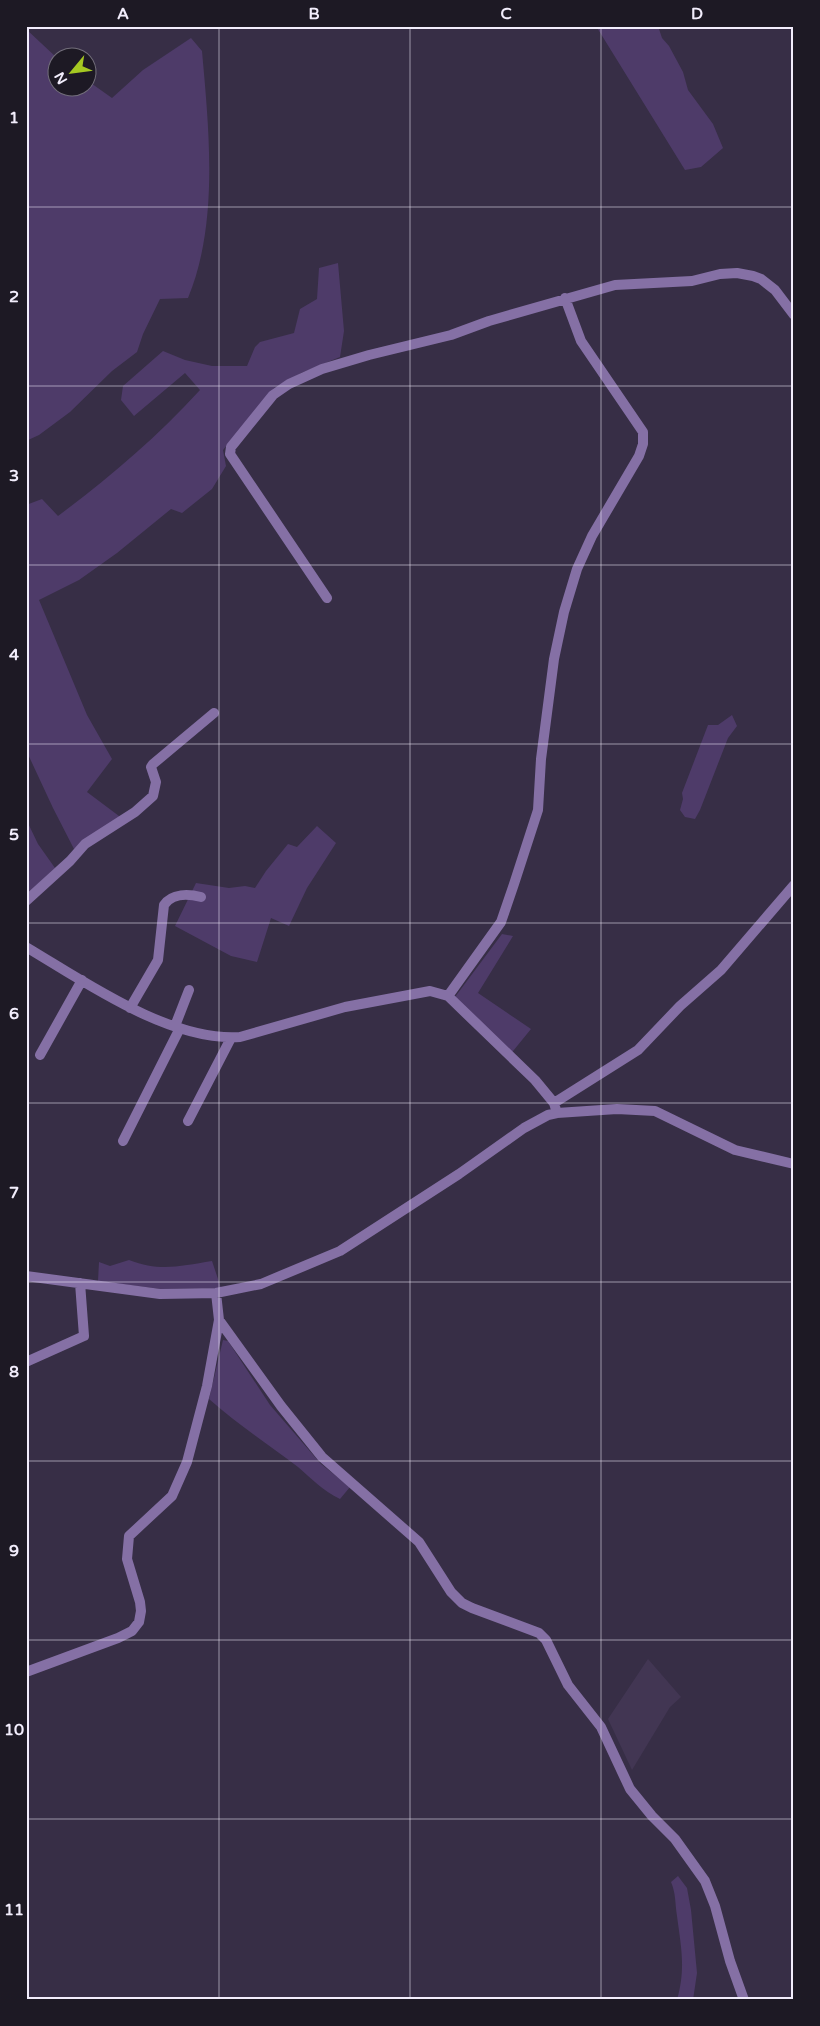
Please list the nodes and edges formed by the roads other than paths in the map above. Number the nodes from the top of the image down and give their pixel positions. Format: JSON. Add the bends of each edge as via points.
{"nodes":[{"id":1,"x":565,"y":298,"type":"junction"},
{"id":2,"x":794,"y":315,"type":"edge"},
{"id":3,"x":327,"y":598,"type":"dead end"},
{"id":4,"x":214,"y":714,"type":"dead end"},
{"id":5,"x":794,"y":885,"type":"edge"},
{"id":6,"x":201,"y":897,"type":"dead end"},
{"id":7,"x":26,"y":901,"type":"edge"},
{"id":8,"x":26,"y":947,"type":"edge"},
{"id":9,"x":82,"y":980,"type":"junction"},
{"id":10,"x":189,"y":990,"type":"dead end"},
{"id":11,"x":448,"y":996,"type":"junction"},
{"id":12,"x":130,"y":1008,"type":"junction"},
{"id":13,"x":178,"y":1027,"type":"junction"},
{"id":14,"x":231,"y":1038,"type":"junction"},
{"id":15,"x":40,"y":1055,"type":"dead end"},
{"id":16,"x":556,"y":1108,"type":"junction"},
{"id":17,"x":188,"y":1121,"type":"dead end"},
{"id":18,"x":123,"y":1141,"type":"dead end"},
{"id":19,"x":794,"y":1164,"type":"edge"},
{"id":20,"x":26,"y":1276,"type":"edge"},
{"id":21,"x":80,"y":1283,"type":"junction"},
{"id":22,"x":216,"y":1293,"type":"junction"},
{"id":23,"x":219,"y":1320,"type":"junction"},
{"id":24,"x":26,"y":1362,"type":"edge"},
{"id":25,"x":26,"y":1672,"type":"edge"},
{"id":26,"x":744,"y":2000,"type":"edge"}],
"edges":[{"from":1,"to":2,"type":"street","via":[[615,285],[692,281],[737,273],[761,279],[775,290]]},
{"from":1,"to":3,"type":"street","via":[[451,335],[322,369],[273,395],[231,447],[233,460]]},
{"from":1,"to":11,"type":"street","via":[[581,341],[643,432],[643,444],[636,462],[592,536],[577,569],[564,612],[554,659],[538,810],[501,922]]},
{"from":4,"to":7,"type":"street","via":[[153,764],[156,782],[153,796],[135,812],[85,844]]},
{"from":5,"to":16,"type":"street","via":[[720,970],[638,1050]]},
{"from":6,"to":12,"type":"street","via":[[176,896],[166,901],[158,960]]},
{"from":8,"to":9,"type":"street"},
{"from":9,"to":12,"type":"street"},
{"from":9,"to":15,"type":"street"},
{"from":10,"to":13,"type":"street"},
{"from":11,"to":14,"type":"street","via":[[430,992],[345,1007]]},
{"from":11,"to":16,"type":"street","via":[[534,1080]]},
{"from":12,"to":13,"type":"street"},
{"from":13,"to":14,"type":"street"},
{"from":13,"to":18,"type":"street"},
{"from":14,"to":17,"type":"street"},
{"from":16,"to":19,"type":"street","via":[[654,1111],[735,1150]]},
{"from":16,"to":22,"type":"street","via":[[340,1251],[262,1284]]},
{"from":20,"to":21,"type":"street"},
{"from":21,"to":22,"type":"street","via":[[160,1294]]},
{"from":21,"to":24,"type":"street","via":[[84,1336]]},
{"from":22,"to":23,"type":"street"},
{"from":23,"to":25,"type":"street","via":[[194,1439],[181,1479],[172,1496],[129,1536],[127,1559],[140,1602],[139,1622],[118,1638]]},
{"from":23,"to":26,"type":"street","via":[[322,1457],[419,1542],[451,1592],[462,1603],[539,1633],[546,1640],[568,1685],[601,1727],[630,1789],[675,1839],[705,1881]]}]}
